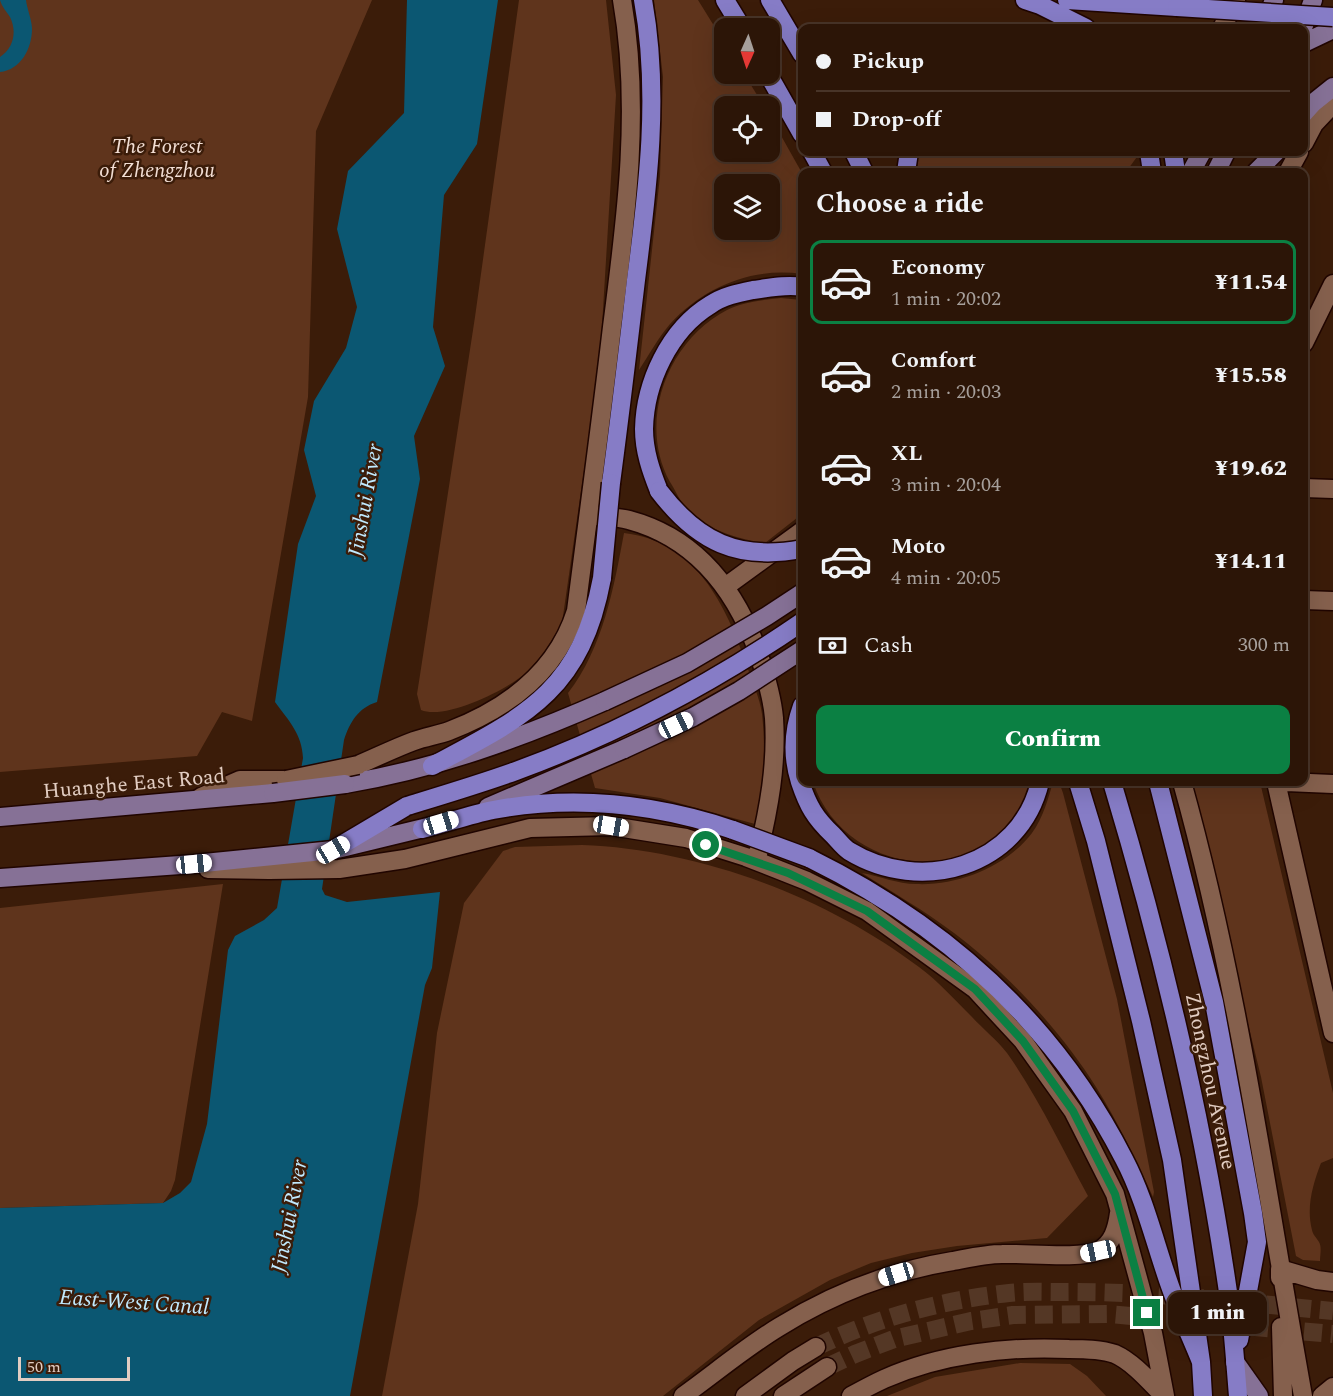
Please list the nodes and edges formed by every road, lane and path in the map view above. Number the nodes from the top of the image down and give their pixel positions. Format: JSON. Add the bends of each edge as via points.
{"nodes":[{"id":1,"x":622,"y":0,"type":"edge"},
{"id":2,"x":643,"y":0,"type":"edge"},
{"id":3,"x":725,"y":0,"type":"edge"},
{"id":4,"x":770,"y":0,"type":"edge"},
{"id":5,"x":1025,"y":0,"type":"edge"},
{"id":6,"x":1067,"y":0,"type":"edge"},
{"id":7,"x":1236,"y":0,"type":"edge"},
{"id":8,"x":1274,"y":0,"type":"edge"},
{"id":9,"x":1313,"y":0,"type":"edge"},
{"id":10,"x":1333,"y":17,"type":"edge"},
{"id":11,"x":736,"y":18,"type":"edge"},
{"id":12,"x":1078,"y":24,"type":"edge"},
{"id":13,"x":1223,"y":24,"type":"edge"},
{"id":14,"x":1265,"y":24,"type":"edge"},
{"id":15,"x":1304,"y":24,"type":"edge"},
{"id":16,"x":1333,"y":29,"type":"edge"},
{"id":17,"x":1308,"y":41,"type":"edge"},
{"id":18,"x":798,"y":47,"type":"edge"},
{"id":19,"x":774,"y":84,"type":"edge"},
{"id":20,"x":1333,"y":87,"type":"edge"},
{"id":21,"x":1333,"y":104,"type":"edge"},
{"id":22,"x":1308,"y":109,"type":"edge"},
{"id":23,"x":798,"y":127,"type":"edge"},
{"id":24,"x":1308,"y":136,"type":"edge"},
{"id":25,"x":1272,"y":156,"type":"edge"},
{"id":26,"x":1260,"y":168,"type":"edge"},
{"id":27,"x":1333,"y":284,"type":"edge"},
{"id":28,"x":798,"y":287,"type":"edge"},
{"id":29,"x":1308,"y":336,"type":"edge"},
{"id":30,"x":1308,"y":488,"type":"edge"},
{"id":31,"x":1333,"y":489,"type":"edge"},
{"id":32,"x":589,"y":516,"type":"junction"},
{"id":33,"x":798,"y":534,"type":"edge"},
{"id":34,"x":798,"y":550,"type":"edge"},
{"id":35,"x":725,"y":587,"type":"junction"},
{"id":36,"x":798,"y":595,"type":"edge"},
{"id":37,"x":1308,"y":600,"type":"edge"},
{"id":38,"x":1333,"y":602,"type":"edge"},
{"id":39,"x":798,"y":625,"type":"edge"},
{"id":40,"x":798,"y":653,"type":"edge"},
{"id":41,"x":798,"y":718,"type":"edge"},
{"id":42,"x":432,"y":766,"type":"junction"},
{"id":43,"x":798,"y":774,"type":"edge"},
{"id":44,"x":1308,"y":782,"type":"edge"},
{"id":45,"x":1333,"y":783,"type":"edge"},
{"id":46,"x":279,"y":786,"type":"junction"},
{"id":47,"x":802,"y":786,"type":"edge"},
{"id":48,"x":1039,"y":786,"type":"edge"},
{"id":49,"x":1079,"y":786,"type":"edge"},
{"id":50,"x":1113,"y":786,"type":"edge"},
{"id":51,"x":1159,"y":786,"type":"edge"},
{"id":52,"x":1183,"y":786,"type":"edge"},
{"id":53,"x":1277,"y":786,"type":"edge"},
{"id":54,"x":0,"y":818,"type":"edge"},
{"id":55,"x":422,"y":829,"type":"junction"},
{"id":56,"x":333,"y":850,"type":"junction"},
{"id":57,"x":756,"y":861,"type":"junction"},
{"id":58,"x":264,"y":864,"type":"junction"},
{"id":59,"x":0,"y":878,"type":"edge"},
{"id":60,"x":1333,"y":1033,"type":"edge"},
{"id":61,"x":1120,"y":1211,"type":"junction"},
{"id":62,"x":1280,"y":1269,"type":"junction"},
{"id":63,"x":1333,"y":1282,"type":"edge"},
{"id":64,"x":816,"y":1347,"type":"tunnel mouth"},
{"id":65,"x":1202,"y":1362,"type":"junction"},
{"id":66,"x":1235,"y":1362,"type":"junction"},
{"id":67,"x":827,"y":1367,"type":"tunnel mouth"},
{"id":68,"x":1333,"y":1387,"type":"edge"},
{"id":69,"x":683,"y":1396,"type":"edge"},
{"id":70,"x":745,"y":1396,"type":"edge"},
{"id":71,"x":783,"y":1396,"type":"edge"},
{"id":72,"x":851,"y":1396,"type":"edge"},
{"id":73,"x":1164,"y":1396,"type":"edge"},
{"id":74,"x":1193,"y":1396,"type":"edge"},
{"id":75,"x":1203,"y":1396,"type":"edge"},
{"id":76,"x":1238,"y":1396,"type":"edge"},
{"id":77,"x":1259,"y":1396,"type":"edge"},
{"id":78,"x":1282,"y":1396,"type":"edge"},
{"id":79,"x":1303,"y":1396,"type":"edge"},
{"id":80,"x":1322,"y":1396,"type":"edge"}],
"edges":[{"from":1,"to":32,"type":"street","via":[[631,79],[624,231]]},
{"from":2,"to":42,"type":"highway","bridge":true,"via":[[651,74],[651,123],[642,231],[597,603],[580,649],[544,698],[502,729]]},
{"from":3,"to":11,"type":"highway"},
{"from":4,"to":18,"type":"highway"},
{"from":5,"to":12,"type":"highway"},
{"from":6,"to":10,"type":"highway","bridge":true},
{"from":7,"to":13,"type":"street"},
{"from":8,"to":14,"type":"main road"},
{"from":9,"to":15,"type":"main road"},
{"from":16,"to":17,"type":"main road"},
{"from":19,"to":23,"type":"highway"},
{"from":20,"to":22,"type":"main road"},
{"from":21,"to":24,"type":"street"},
{"from":25,"to":26,"type":"main road"},
{"from":27,"to":29,"type":"street"},
{"from":28,"to":34,"type":"highway","bridge":true,"via":[[733,294],[710,305],[686,324],[654,376],[644,430],[648,464],[659,491],[698,532],[718,543],[747,551]]},
{"from":30,"to":31,"type":"street"},
{"from":32,"to":35,"type":"street","via":[[627,519],[660,531],[685,547]]},
{"from":32,"to":46,"type":"street","bridge":true,"via":[[572,624],[552,661],[528,686],[492,712],[448,732],[414,741],[358,765]]},
{"from":33,"to":35,"type":"street"},
{"from":35,"to":57,"type":"street","via":[[751,632],[772,698],[773,784]]},
{"from":36,"to":42,"type":"main road","name":"Huanghe East Road","bridge":true,"via":[[687,663],[519,738]]},
{"from":37,"to":38,"type":"street"},
{"from":39,"to":56,"type":"highway","bridge":true,"via":[[745,661],[657,710],[516,771],[407,806]]},
{"from":40,"to":55,"type":"main road","bridge":true,"via":[[693,717],[478,812]]},
{"from":41,"to":43,"type":"highway","via":[[794,751]]},
{"from":42,"to":46,"type":"main road","name":"Huanghe East Road","bridge":true,"via":[[345,784]]},
{"from":44,"to":45,"type":"street"},
{"from":46,"to":54,"type":"main road","name":"Huanghe East Road","via":[[197,799]]},
{"from":47,"to":48,"type":"highway","via":[[819,822],[848,851],[902,870],[929,873],[993,852],[1028,814]]},
{"from":49,"to":65,"type":"highway","via":[[1141,1021],[1172,1160]]},
{"from":50,"to":66,"type":"highway","name":"Zhongzhou Avenue","via":[[1164,971],[1204,1144]]},
{"from":51,"to":66,"type":"highway","via":[[1214,1002],[1257,1242]]},
{"from":52,"to":62,"type":"street","via":[[1237,1024]]},
{"from":53,"to":60,"type":"street"},
{"from":55,"to":56,"type":"main road"},
{"from":55,"to":65,"type":"highway","bridge":true,"via":[[494,810],[591,802],[661,810],[699,818],[809,858],[870,890],[932,931],[1011,1000],[1071,1072],[1124,1159]]},
{"from":56,"to":58,"type":"main road"},
{"from":57,"to":58,"type":"street","via":[[686,838],[611,826],[566,825],[530,828],[405,859],[339,869]]},
{"from":57,"to":61,"type":"street","via":[[867,911],[975,989],[1023,1041],[1073,1111]]},
{"from":58,"to":59,"type":"main road"},
{"from":61,"to":69,"type":"street","via":[[1117,1229],[1098,1251],[1000,1254],[913,1268],[811,1308]]},
{"from":61,"to":73,"type":"street","via":[[1153,1334]]},
{"from":62,"to":63,"type":"street"},
{"from":62,"to":78,"type":"street"},
{"from":62,"to":79,"type":"street"},
{"from":64,"to":70,"type":"street"},
{"from":65,"to":74,"type":"main road"},
{"from":65,"to":75,"type":"highway"},
{"from":66,"to":76,"type":"highway","name":"Zhongzhou Avenue"},
{"from":66,"to":77,"type":"main road"},
{"from":67,"to":71,"type":"street"},
{"from":68,"to":80,"type":"street"},
{"from":72,"to":73,"type":"street","via":[[885,1378],[923,1365],[969,1355],[1052,1348],[1114,1354]]}]}
